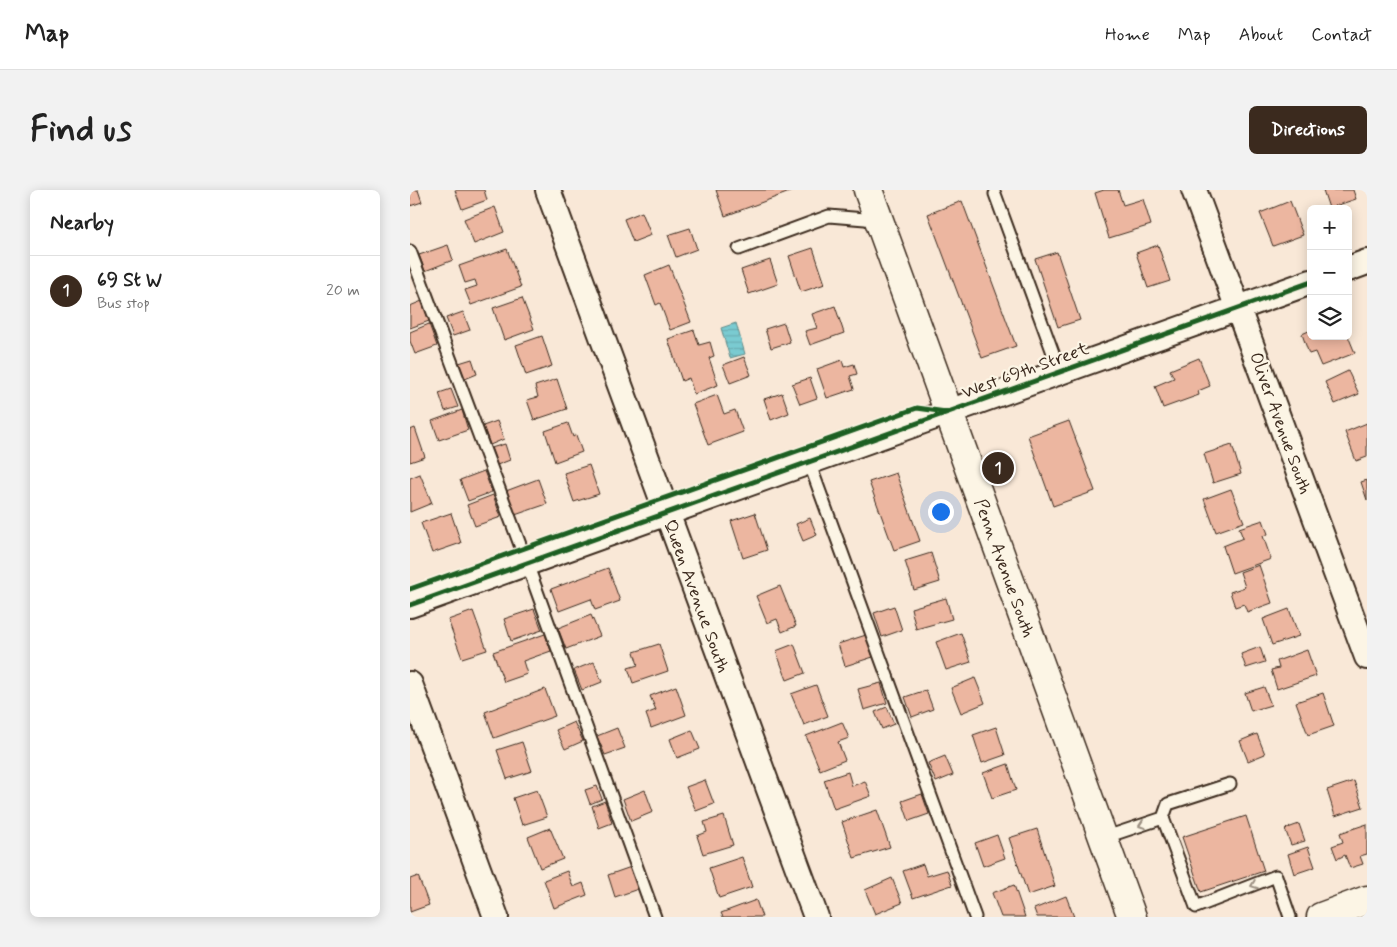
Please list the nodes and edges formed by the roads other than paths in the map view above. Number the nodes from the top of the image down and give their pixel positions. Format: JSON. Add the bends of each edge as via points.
{"nodes":[{"id":1,"x":548,"y":190,"type":"edge"},
{"id":2,"x":868,"y":190,"type":"edge"},
{"id":3,"x":1194,"y":190,"type":"edge"},
{"id":4,"x":995,"y":194,"type":"dead end"},
{"id":5,"x":879,"y":220,"type":"junction"},
{"id":6,"x":739,"y":249,"type":"dead end"},
{"id":7,"x":410,"y":251,"type":"edge"},
{"id":8,"x":1367,"y":262,"type":"edge"},
{"id":9,"x":1352,"y":268,"type":"edge"},
{"id":10,"x":1307,"y":283,"type":"edge"},
{"id":11,"x":1238,"y":308,"type":"junction"},
{"id":12,"x":1060,"y":372,"type":"junction"},
{"id":13,"x":948,"y":412,"type":"junction"},
{"id":14,"x":809,"y":462,"type":"junction"},
{"id":15,"x":667,"y":514,"type":"junction"},
{"id":16,"x":527,"y":564,"type":"junction"},
{"id":17,"x":410,"y":605,"type":"edge"},
{"id":18,"x":1367,"y":657,"type":"edge"},
{"id":19,"x":410,"y":684,"type":"edge"},
{"id":20,"x":1230,"y":784,"type":"dead end"},
{"id":21,"x":1163,"y":818,"type":"junction"},
{"id":22,"x":1103,"y":838,"type":"junction"},
{"id":23,"x":1367,"y":900,"type":"edge"},
{"id":24,"x":496,"y":917,"type":"edge"},
{"id":25,"x":655,"y":917,"type":"edge"},
{"id":26,"x":816,"y":917,"type":"edge"},
{"id":27,"x":975,"y":917,"type":"edge"},
{"id":28,"x":1132,"y":917,"type":"edge"},
{"id":29,"x":1290,"y":917,"type":"edge"},
{"id":30,"x":1321,"y":917,"type":"edge"}],
"edges":[{"from":1,"to":15,"type":"street","name":"Queen Avenue South"},
{"from":2,"to":5,"type":"main road","name":"Penn Avenue South"},
{"from":3,"to":11,"type":"street","name":"Oliver Avenue South"},
{"from":4,"to":12,"type":"lane"},
{"from":5,"to":6,"type":"lane","via":[[830,216]]},
{"from":5,"to":13,"type":"main road","name":"Penn Avenue South"},
{"from":7,"to":16,"type":"lane"},
{"from":8,"to":9,"type":"street"},
{"from":10,"to":11,"type":"street","name":"West 69th Street"},
{"from":11,"to":12,"type":"street","name":"West 69th Street"},
{"from":11,"to":18,"type":"street","name":"Oliver Avenue South"},
{"from":12,"to":13,"type":"street","name":"West 69th Street"},
{"from":13,"to":14,"type":"street","name":"West 69th Street"},
{"from":13,"to":22,"type":"main road","name":"Penn Avenue South"},
{"from":14,"to":15,"type":"street","name":"West 69th Street"},
{"from":14,"to":27,"type":"lane"},
{"from":15,"to":16,"type":"street","name":"West 69th Street"},
{"from":15,"to":26,"type":"street","name":"Queen Avenue South"},
{"from":16,"to":17,"type":"street","name":"West 69th Street"},
{"from":16,"to":25,"type":"lane"},
{"from":19,"to":24,"type":"street"},
{"from":20,"to":21,"type":"lane","via":[[1168,804]]},
{"from":21,"to":22,"type":"lane","one_way":true},
{"from":29,"to":21,"type":"lane","one_way":true,"via":[[1276,876],[1196,907]]},
{"from":22,"to":28,"type":"main road","name":"Penn Avenue South"},
{"from":23,"to":30,"type":"main road"}]}
